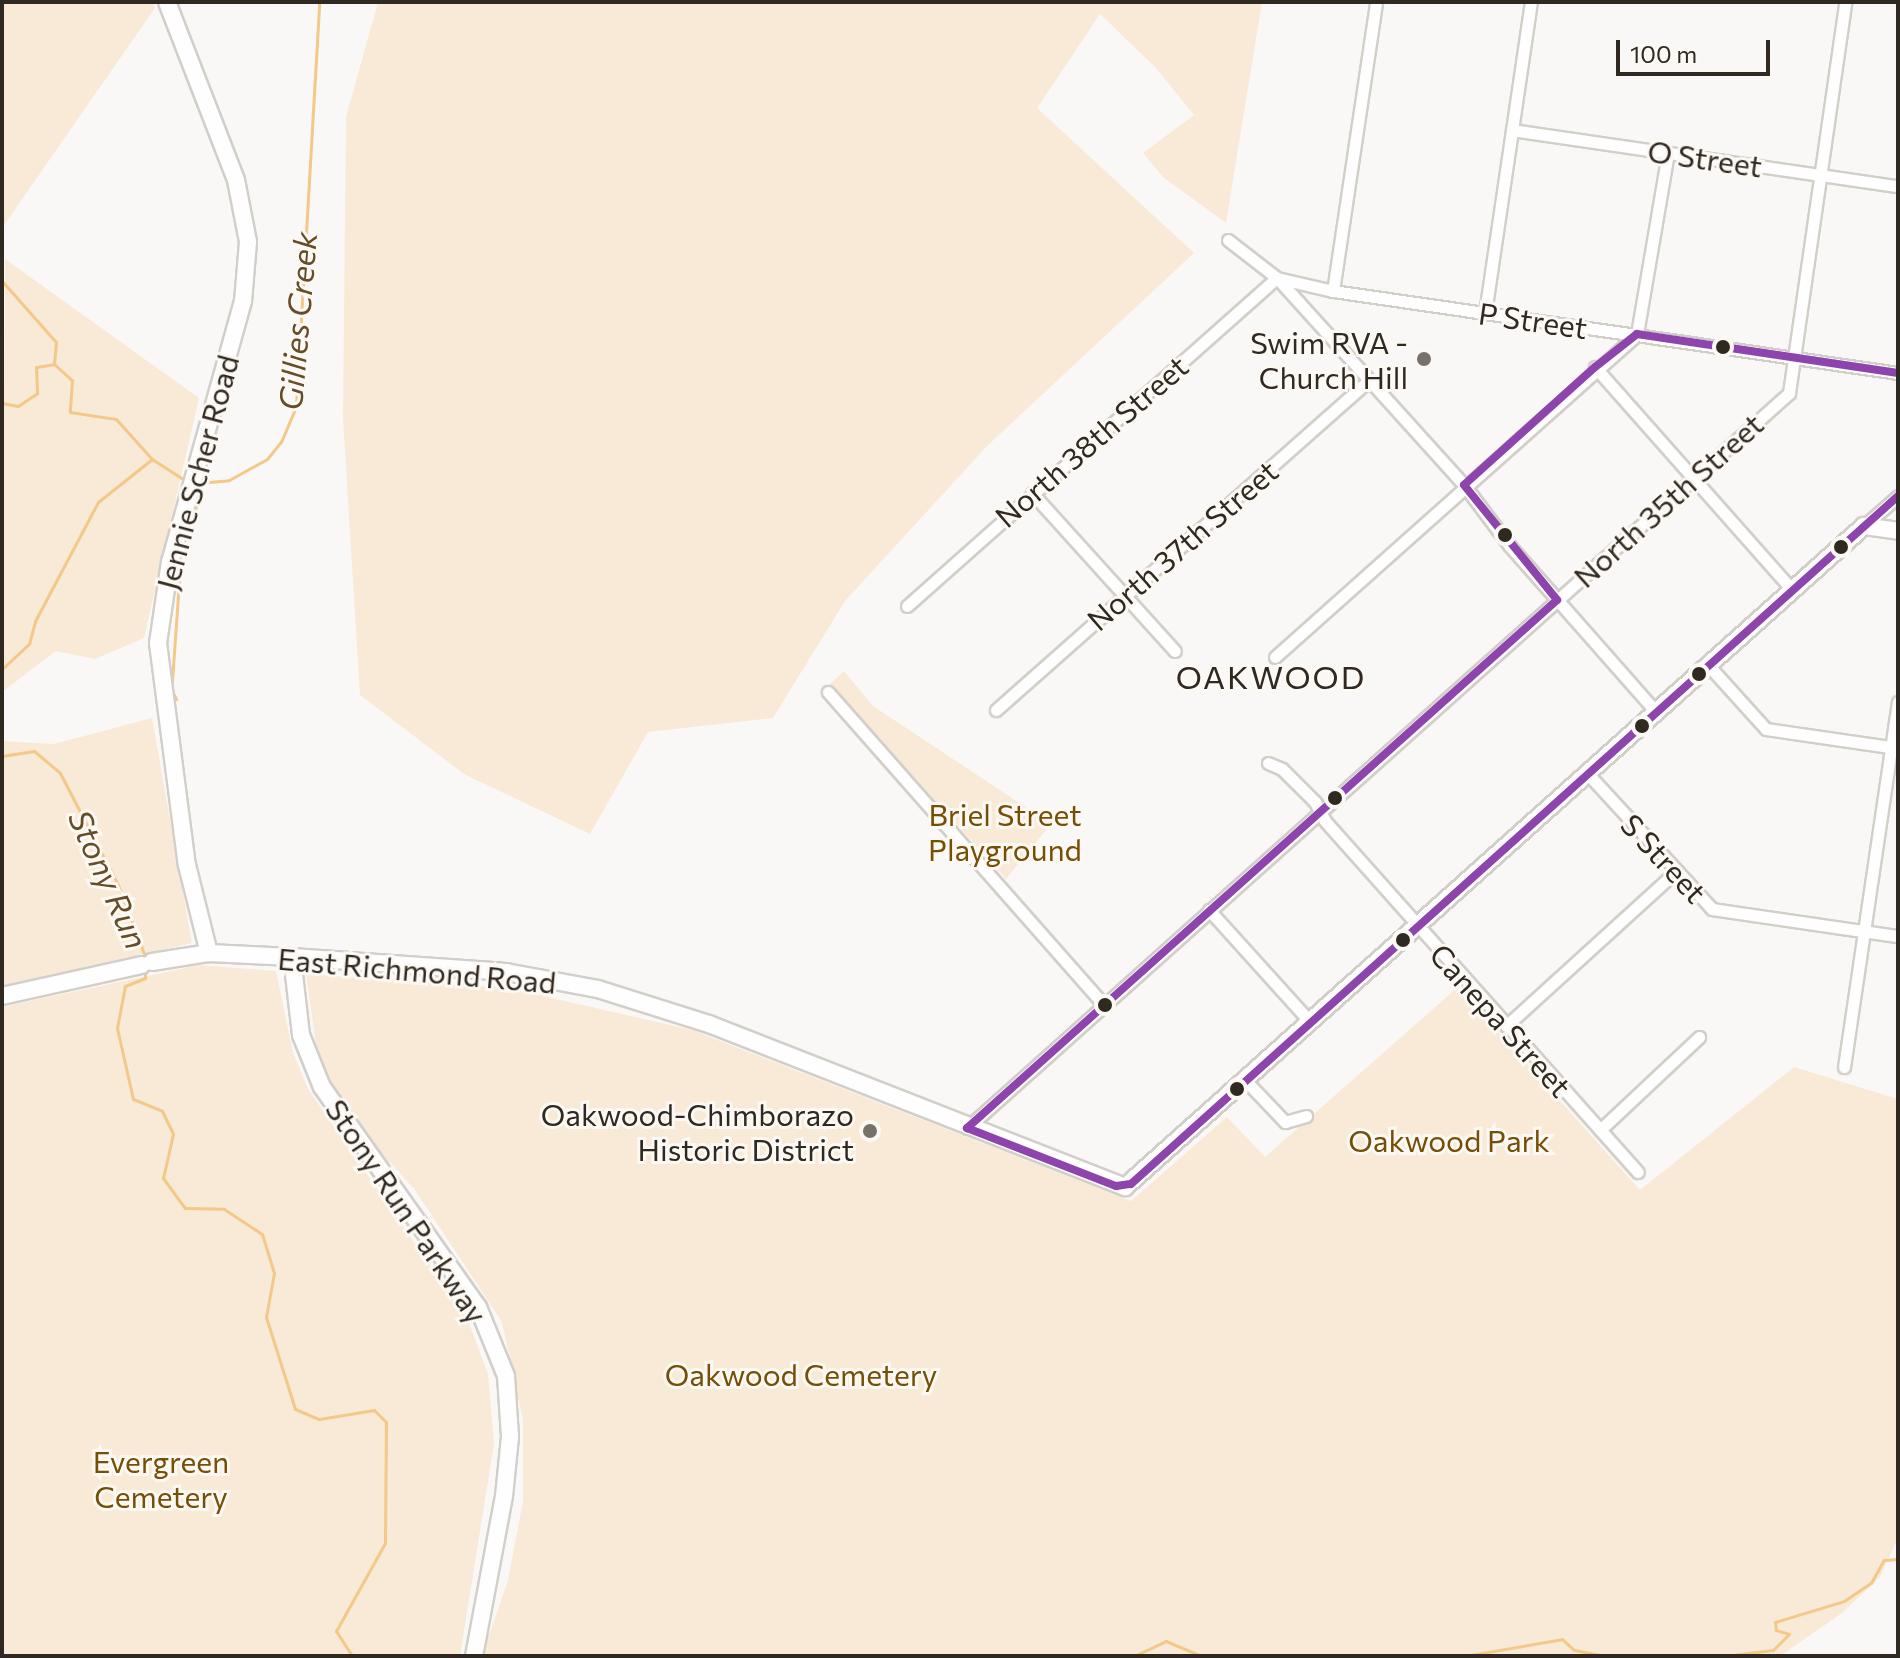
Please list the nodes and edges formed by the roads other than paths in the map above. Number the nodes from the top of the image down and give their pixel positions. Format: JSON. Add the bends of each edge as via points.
{"nodes":[{"id":1,"x":167,"y":2,"type":"edge"},
{"id":2,"x":1376,"y":2,"type":"edge"},
{"id":3,"x":1531,"y":2,"type":"edge"},
{"id":4,"x":1845,"y":2,"type":"edge"},
{"id":5,"x":1512,"y":130,"type":"junction"},
{"id":6,"x":1668,"y":153,"type":"junction"},
{"id":7,"x":1822,"y":175,"type":"junction"},
{"id":8,"x":1898,"y":186,"type":"edge"},
{"id":9,"x":1228,"y":240,"type":"dead end"},
{"id":10,"x":1277,"y":278,"type":"junction"},
{"id":11,"x":1333,"y":291,"type":"junction"},
{"id":12,"x":1485,"y":313,"type":"junction"},
{"id":13,"x":1637,"y":334,"type":"junction"},
{"id":14,"x":1795,"y":358,"type":"junction"},
{"id":15,"x":1595,"y":367,"type":"junction"},
{"id":16,"x":1898,"y":373,"type":"edge"},
{"id":17,"x":1368,"y":381,"type":"junction"},
{"id":18,"x":1692,"y":478,"type":"junction"},
{"id":19,"x":1464,"y":485,"type":"junction"},
{"id":20,"x":1032,"y":493,"type":"junction"},
{"id":21,"x":1898,"y":496,"type":"edge"},
{"id":22,"x":1864,"y":526,"type":"junction"},
{"id":23,"x":1898,"y":531,"type":"edge"},
{"id":24,"x":1792,"y":590,"type":"junction"},
{"id":25,"x":1123,"y":596,"type":"junction"},
{"id":26,"x":1557,"y":600,"type":"junction"},
{"id":27,"x":907,"y":606,"type":"dead end"},
{"id":28,"x":1175,"y":651,"type":"dead end"},
{"id":29,"x":1275,"y":657,"type":"dead end"},
{"id":30,"x":1709,"y":666,"type":"junction"},
{"id":31,"x":828,"y":692,"type":"dead end"},
{"id":32,"x":1898,"y":702,"type":"edge"},
{"id":33,"x":996,"y":710,"type":"dead end"},
{"id":34,"x":1656,"y":712,"type":"junction"},
{"id":35,"x":1895,"y":748,"type":"edge"},
{"id":36,"x":1268,"y":763,"type":"dead end"},
{"id":37,"x":1588,"y":774,"type":"junction"},
{"id":38,"x":1320,"y":811,"type":"junction"},
{"id":39,"x":1674,"y":873,"type":"junction"},
{"id":40,"x":1209,"y":910,"type":"junction"},
{"id":41,"x":1418,"y":927,"type":"junction"},
{"id":42,"x":1864,"y":931,"type":"junction"},
{"id":43,"x":1898,"y":936,"type":"edge"},
{"id":44,"x":209,"y":953,"type":"junction"},
{"id":45,"x":292,"y":957,"type":"junction"},
{"id":46,"x":2,"y":996,"type":"edge"},
{"id":47,"x":1104,"y":1005,"type":"junction"},
{"id":48,"x":1311,"y":1023,"type":"junction"},
{"id":49,"x":1506,"y":1026,"type":"junction"},
{"id":50,"x":1699,"y":1037,"type":"dead end"},
{"id":51,"x":1844,"y":1067,"type":"dead end"},
{"id":52,"x":1246,"y":1081,"type":"junction"},
{"id":53,"x":1306,"y":1116,"type":"dead end"},
{"id":54,"x":967,"y":1128,"type":"junction"},
{"id":55,"x":1600,"y":1130,"type":"junction"},
{"id":56,"x":1638,"y":1172,"type":"dead end"},
{"id":57,"x":474,"y":1656,"type":"edge"}],
"edges":[{"from":1,"to":44,"type":"street","name":"Jennie Scher Road","via":[[236,180],[248,242],[243,301],[163,591],[158,665],[187,865]]},
{"from":2,"to":11,"type":"street"},
{"from":3,"to":5,"type":"street"},
{"from":4,"to":7,"type":"street","name":"North 35th Street"},
{"from":5,"to":6,"type":"street","name":"O Street"},
{"from":5,"to":12,"type":"street"},
{"from":6,"to":7,"type":"street","name":"O Street"},
{"from":6,"to":13,"type":"street"},
{"from":7,"to":8,"type":"street","name":"O Street"},
{"from":7,"to":14,"type":"street","name":"North 35th Street"},
{"from":9,"to":10,"type":"street","name":"P Street"},
{"from":10,"to":11,"type":"street","name":"P Street"},
{"from":10,"to":17,"type":"street"},
{"from":10,"to":20,"type":"street","name":"North 38th Street"},
{"from":11,"to":12,"type":"street","name":"P Street"},
{"from":12,"to":13,"type":"street","name":"P Street"},
{"from":13,"to":14,"type":"street","name":"P Street"},
{"from":13,"to":15,"type":"street"},
{"from":14,"to":16,"type":"street","name":"P Street"},
{"from":14,"to":18,"type":"street","name":"North 35th Street","via":[[1789,393]]},
{"from":15,"to":18,"type":"street"},
{"from":15,"to":19,"type":"street"},
{"from":17,"to":19,"type":"street"},
{"from":17,"to":25,"type":"street","name":"North 37th Street"},
{"from":18,"to":24,"type":"street"},
{"from":18,"to":26,"type":"street","name":"North 35th Street"},
{"from":19,"to":26,"type":"street"},
{"from":19,"to":29,"type":"street"},
{"from":20,"to":25,"type":"street"},
{"from":20,"to":27,"type":"street","name":"North 38th Street"},
{"from":21,"to":22,"type":"street"},
{"from":22,"to":23,"type":"street"},
{"from":22,"to":24,"type":"street"},
{"from":24,"to":30,"type":"street"},
{"from":25,"to":28,"type":"street"},
{"from":25,"to":33,"type":"street","name":"North 37th Street"},
{"from":26,"to":34,"type":"street"},
{"from":26,"to":38,"type":"street","name":"North 35th Street"},
{"from":30,"to":34,"type":"street"},
{"from":30,"to":35,"type":"street","via":[[1766,729]]},
{"from":31,"to":47,"type":"street"},
{"from":32,"to":35,"type":"street"},
{"from":34,"to":37,"type":"street"},
{"from":35,"to":42,"type":"street"},
{"from":36,"to":38,"type":"street","name":"Canepa Street","via":[[1282,769]]},
{"from":37,"to":39,"type":"street","name":"S Street"},
{"from":37,"to":41,"type":"street"},
{"from":38,"to":40,"type":"street","name":"North 35th Street"},
{"from":38,"to":41,"type":"street","name":"Canepa Street"},
{"from":39,"to":42,"type":"street","name":"S Street","via":[[1712,909]]},
{"from":39,"to":49,"type":"street"},
{"from":40,"to":47,"type":"street","name":"North 35th Street"},
{"from":40,"to":48,"type":"street"},
{"from":41,"to":48,"type":"street"},
{"from":41,"to":49,"type":"street","name":"Canepa Street"},
{"from":42,"to":43,"type":"street","name":"S Street"},
{"from":42,"to":51,"type":"street"},
{"from":44,"to":45,"type":"street","name":"East Richmond Road"},
{"from":44,"to":46,"type":"street","name":"East Richmond Road"},
{"from":45,"to":54,"type":"street","name":"East Richmond Road","via":[[506,972],[598,989],[709,1024]]},
{"from":45,"to":57,"type":"street","name":"Stony Run Parkway","via":[[301,1035],[322,1087],[478,1307],[506,1376],[510,1437],[504,1496]]},
{"from":47,"to":54,"type":"street","name":"North 35th Street"},
{"from":48,"to":52,"type":"street"},
{"from":49,"to":55,"type":"street","name":"Canepa Street"},
{"from":50,"to":55,"type":"street"},
{"from":52,"to":53,"type":"street","via":[[1285,1122]]},
{"from":52,"to":54,"type":"street","name":"East Richmond Road","via":[[1125,1187]]},
{"from":55,"to":56,"type":"street","name":"Canepa Street"}]}
